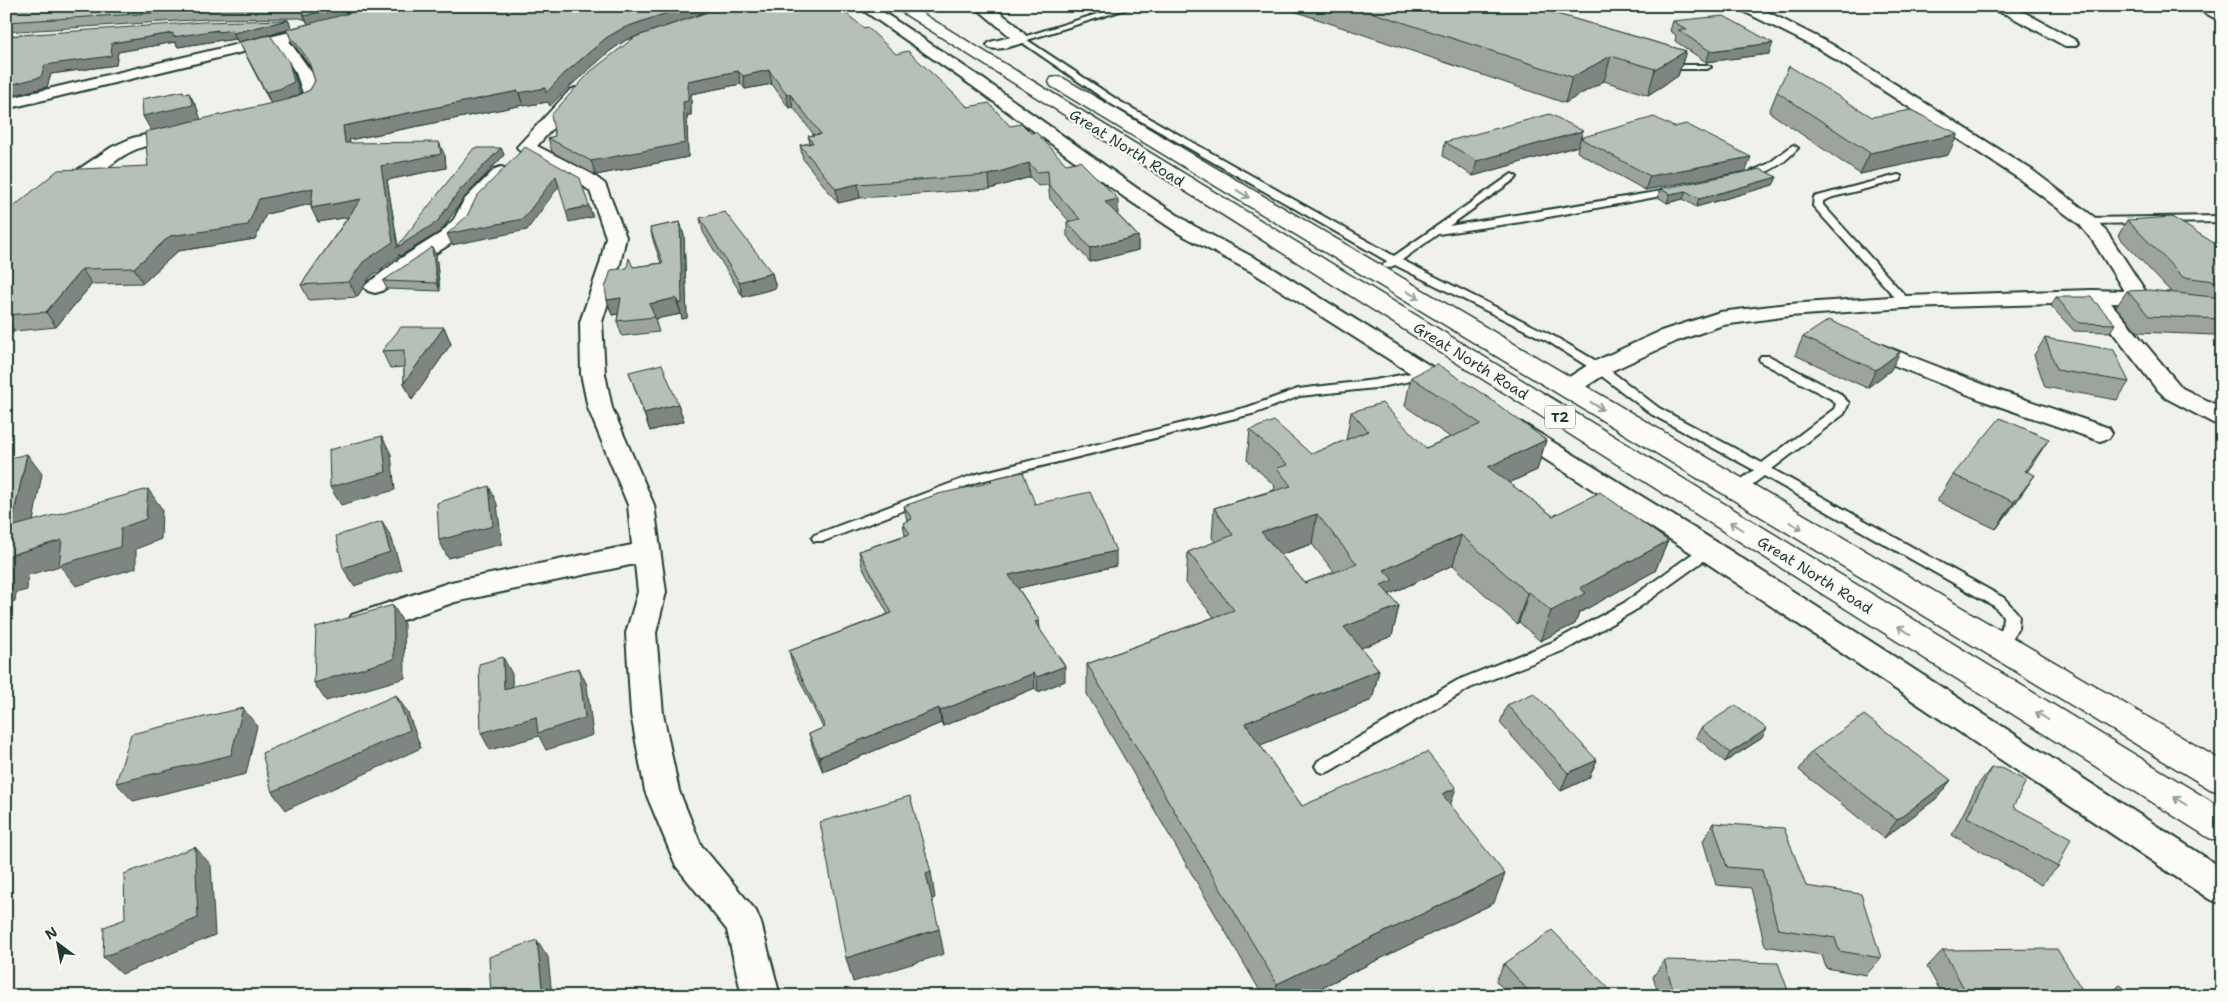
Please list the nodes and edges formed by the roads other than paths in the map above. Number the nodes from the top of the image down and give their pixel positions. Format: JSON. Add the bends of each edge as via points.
{"nodes":[{"id":1,"x":864,"y":6,"type":"edge"},
{"id":2,"x":899,"y":6,"type":"edge"},
{"id":3,"x":932,"y":6,"type":"edge"},
{"id":4,"x":981,"y":6,"type":"edge"},
{"id":5,"x":1132,"y":6,"type":"edge"},
{"id":6,"x":1744,"y":6,"type":"edge"},
{"id":7,"x":1996,"y":6,"type":"edge"},
{"id":8,"x":2199,"y":6,"type":"edge"},
{"id":9,"x":2222,"y":18,"type":"edge"},
{"id":10,"x":340,"y":22,"type":"edge"},
{"id":11,"x":280,"y":32,"type":"junction"},
{"id":12,"x":1021,"y":39,"type":"junction"},
{"id":13,"x":2070,"y":43,"type":"dead end"},
{"id":14,"x":995,"y":45,"type":"junction"},
{"id":15,"x":1657,"y":66,"type":"edge"},
{"id":16,"x":1707,"y":67,"type":"dead end"},
{"id":17,"x":592,"y":78,"type":"edge"},
{"id":18,"x":6,"y":104,"type":"edge"},
{"id":19,"x":272,"y":112,"type":"edge"},
{"id":20,"x":199,"y":128,"type":"edge"},
{"id":21,"x":526,"y":147,"type":"junction"},
{"id":22,"x":1793,"y":148,"type":"dead end"},
{"id":23,"x":85,"y":173,"type":"edge"},
{"id":24,"x":1512,"y":177,"type":"dead end"},
{"id":25,"x":1898,"y":178,"type":"dead end"},
{"id":26,"x":1730,"y":179,"type":"edge"},
{"id":27,"x":1684,"y":188,"type":"edge"},
{"id":28,"x":2222,"y":219,"type":"edge"},
{"id":29,"x":2087,"y":221,"type":"junction"},
{"id":30,"x":1439,"y":231,"type":"junction"},
{"id":31,"x":1385,"y":267,"type":"junction"},
{"id":32,"x":375,"y":287,"type":"dead end"},
{"id":33,"x":2092,"y":296,"type":"junction"},
{"id":34,"x":2139,"y":298,"type":"junction"},
{"id":35,"x":1905,"y":302,"type":"junction"},
{"id":36,"x":2222,"y":308,"type":"edge"},
{"id":37,"x":1789,"y":310,"type":"junction"},
{"id":38,"x":1765,"y":359,"type":"dead end"},
{"id":39,"x":1599,"y":368,"type":"junction"},
{"id":40,"x":1427,"y":374,"type":"junction"},
{"id":41,"x":1568,"y":388,"type":"junction"},
{"id":42,"x":1468,"y":400,"type":"edge"},
{"id":43,"x":1493,"y":416,"type":"edge"},
{"id":44,"x":2222,"y":418,"type":"edge"},
{"id":45,"x":2100,"y":433,"type":"dead end"},
{"id":46,"x":1762,"y":469,"type":"junction"},
{"id":47,"x":1736,"y":490,"type":"junction"},
{"id":48,"x":819,"y":538,"type":"dead end"},
{"id":49,"x":1708,"y":550,"type":"junction"},
{"id":50,"x":647,"y":552,"type":"junction"},
{"id":51,"x":347,"y":628,"type":"edge"},
{"id":52,"x":1999,"y":648,"type":"junction"},
{"id":53,"x":1324,"y":766,"type":"dead end"},
{"id":54,"x":2222,"y":779,"type":"edge"},
{"id":55,"x":2222,"y":827,"type":"edge"},
{"id":56,"x":2222,"y":888,"type":"edge"},
{"id":57,"x":762,"y":996,"type":"edge"}],
"edges":[{"from":1,"to":40,"type":"street","via":[[1187,230],[1259,268]]},
{"from":55,"to":2,"type":"main road","name":"Great North Road","number":"T2","one_way":true},
{"from":3,"to":14,"type":"main road","name":"Great North Road","number":"T2"},
{"from":4,"to":12,"type":"street"},
{"from":5,"to":12,"type":"lane"},
{"from":6,"to":29,"type":"street","via":[[1826,47],[2024,174]]},
{"from":7,"to":13,"type":"street"},
{"from":8,"to":9,"type":"street"},
{"from":10,"to":11,"type":"street"},
{"from":11,"to":18,"type":"street"},
{"from":11,"to":19,"type":"street","via":[[304,73],[311,93],[309,98],[290,108]]},
{"from":12,"to":14,"type":"street"},
{"from":12,"to":31,"type":"lane","via":[[1116,103]]},
{"from":14,"to":31,"type":"main road","name":"Great North Road","number":"T2","one_way":true},
{"from":15,"to":16,"type":"lane"},
{"from":17,"to":21,"type":"street","via":[[564,103]]},
{"from":20,"to":23,"type":"street","via":[[138,142]]},
{"from":21,"to":32,"type":"street","via":[[471,204],[463,221],[448,237]]},
{"from":21,"to":50,"type":"street","via":[[598,188],[616,237],[591,322],[593,374],[600,408],[641,505]]},
{"from":22,"to":26,"type":"lane","via":[[1773,166]]},
{"from":24,"to":30,"type":"lane"},
{"from":25,"to":35,"type":"lane","via":[[1818,199],[1818,206]]},
{"from":27,"to":30,"type":"lane"},
{"from":28,"to":29,"type":"lane"},
{"from":29,"to":34,"type":"street"},
{"from":30,"to":31,"type":"lane"},
{"from":31,"to":39,"type":"lane","via":[[1552,340]]},
{"from":31,"to":41,"type":"main road","name":"Great North Road","number":"T2","one_way":true},
{"from":33,"to":34,"type":"street"},
{"from":33,"to":35,"type":"street"},
{"from":33,"to":44,"type":"street","via":[[2174,393]]},
{"from":34,"to":36,"type":"street"},
{"from":35,"to":37,"type":"street"},
{"from":37,"to":39,"type":"street","via":[[1720,319],[1669,336]]},
{"from":37,"to":45,"type":"street","via":[[1883,354]]},
{"from":38,"to":46,"type":"lane","via":[[1843,403],[1840,411]]},
{"from":39,"to":41,"type":"street"},
{"from":39,"to":46,"type":"lane","via":[[1655,411]]},
{"from":40,"to":42,"type":"street"},
{"from":40,"to":48,"type":"lane","via":[[1298,393],[1252,410],[973,479]]},
{"from":41,"to":47,"type":"main road","name":"Great North Road","number":"T2","one_way":true},
{"from":43,"to":49,"type":"street"},
{"from":46,"to":47,"type":"lane"},
{"from":46,"to":52,"type":"lane","via":[[1999,602],[2011,615],[2010,628]]},
{"from":47,"to":52,"type":"main road","name":"Great North Road","number":"T2","one_way":true},
{"from":49,"to":53,"type":"lane","via":[[1629,607],[1561,646],[1464,684]]},
{"from":49,"to":56,"type":"street"},
{"from":50,"to":51,"type":"street","via":[[451,592]]},
{"from":50,"to":57,"type":"street","via":[[652,592],[641,633],[647,714],[662,791],[688,855],[743,923]]},
{"from":52,"to":54,"type":"main road","name":"Great North Road","number":"T2"}]}
